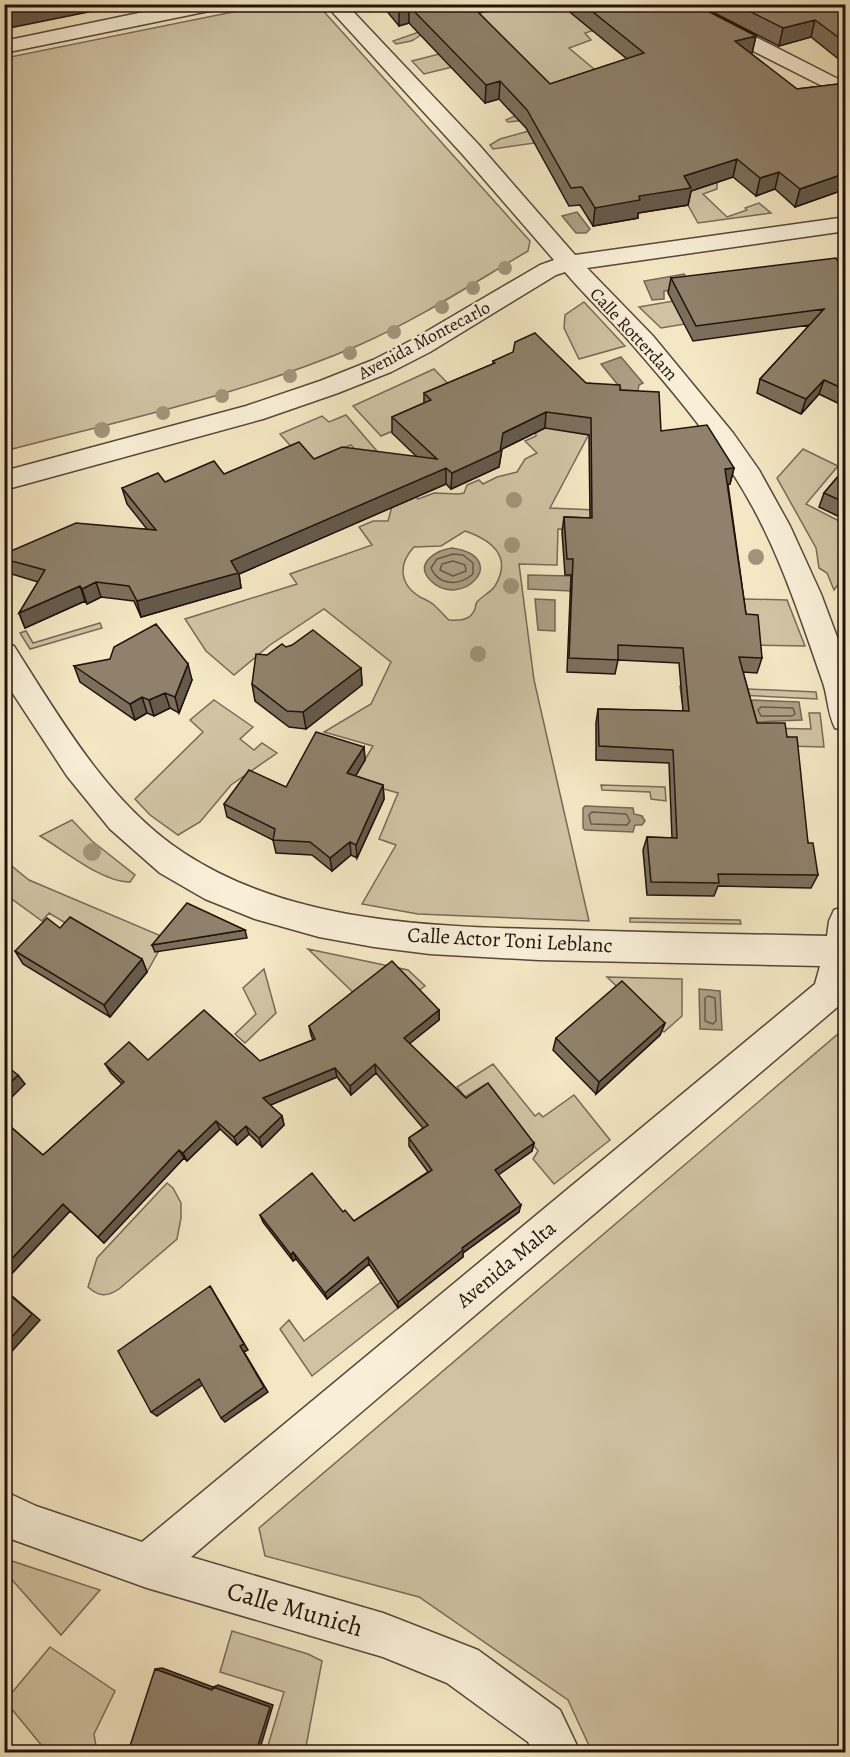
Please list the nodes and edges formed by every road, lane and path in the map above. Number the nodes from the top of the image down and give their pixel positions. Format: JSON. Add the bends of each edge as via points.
{"nodes":[{"id":1,"x":214,"y":4,"type":"edge"},
{"id":2,"x":335,"y":4,"type":"edge"},
{"id":3,"x":675,"y":4,"type":"edge"},
{"id":4,"x":4,"y":47,"type":"edge"},
{"id":5,"x":846,"y":92,"type":"edge"},
{"id":6,"x":846,"y":224,"type":"edge"},
{"id":7,"x":569,"y":263,"type":"junction"},
{"id":8,"x":4,"y":481,"type":"edge"},
{"id":9,"x":4,"y":654,"type":"edge"},
{"id":10,"x":846,"y":719,"type":"edge"},
{"id":11,"x":844,"y":941,"type":"edge"},
{"id":12,"x":4,"y":1512,"type":"edge"},
{"id":13,"x":147,"y":1566,"type":"junction"},
{"id":14,"x":557,"y":1752,"type":"edge"}],
"edges":[{"from":1,"to":4,"type":"street"},
{"from":2,"to":7,"type":"street","name":"Calle Rotterdam","via":[[471,150]]},
{"from":3,"to":5,"type":"street"},
{"from":6,"to":7,"type":"street","name":"Avenida Montecarlo"},
{"from":7,"to":8,"type":"street","name":"Avenida Montecarlo","via":[[548,270],[421,346],[338,384],[254,413]]},
{"from":7,"to":10,"type":"street","name":"Calle Rotterdam","via":[[644,342],[724,439],[749,477],[807,594],[839,684]]},
{"from":9,"to":11,"type":"street","name":"Calle Actor Toni Leblanc","via":[[89,783],[135,833],[172,863],[228,894],[296,918],[439,941]]},
{"from":11,"to":13,"type":"street","name":"Avenida Malta","via":[[829,993]]},
{"from":12,"to":13,"type":"street","name":"Calle Munich","via":[[26,1524]]},
{"from":13,"to":14,"type":"street","name":"Calle Munich","via":[[383,1635],[462,1666],[544,1726]]}]}
